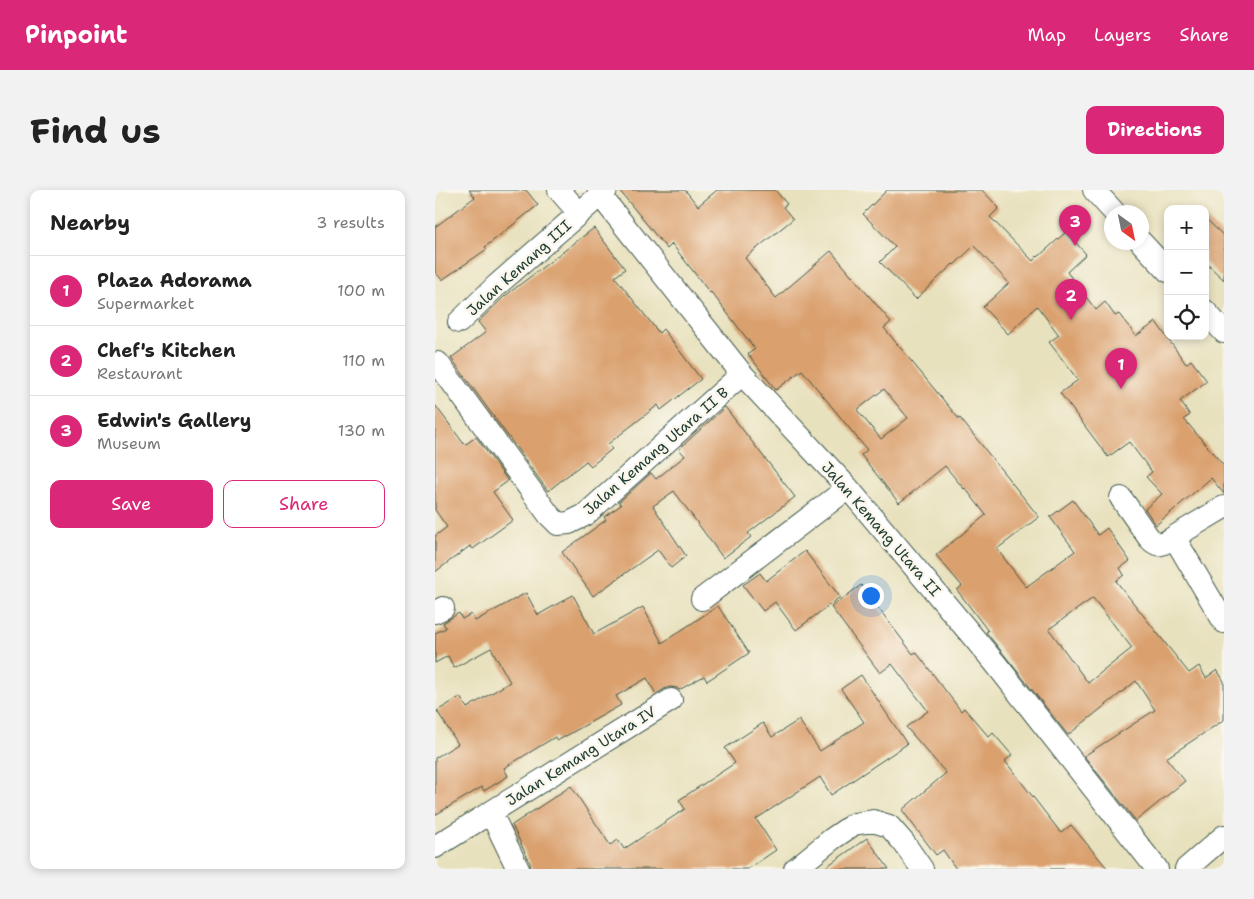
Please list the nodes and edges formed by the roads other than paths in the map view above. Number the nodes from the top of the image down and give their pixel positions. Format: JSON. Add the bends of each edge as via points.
{"nodes":[{"id":1,"x":559,"y":190,"type":"edge"},
{"id":2,"x":1094,"y":190,"type":"edge"},
{"id":3,"x":603,"y":193,"type":"edge"},
{"id":4,"x":1108,"y":205,"type":"edge"},
{"id":5,"x":579,"y":213,"type":"junction"},
{"id":6,"x":1148,"y":250,"type":"edge"},
{"id":7,"x":1164,"y":267,"type":"edge"},
{"id":8,"x":1209,"y":315,"type":"edge"},
{"id":9,"x":459,"y":322,"type":"dead end"},
{"id":10,"x":1224,"y":332,"type":"edge"},
{"id":11,"x":438,"y":363,"type":"dead end"},
{"id":12,"x":742,"y":374,"type":"junction"},
{"id":13,"x":848,"y":488,"type":"junction"},
{"id":14,"x":1121,"y":498,"type":"dead end"},
{"id":15,"x":1224,"y":507,"type":"edge"},
{"id":16,"x":1174,"y":537,"type":"junction"},
{"id":17,"x":702,"y":599,"type":"dead end"},
{"id":18,"x":1224,"y":622,"type":"edge"},
{"id":19,"x":671,"y":700,"type":"dead end"},
{"id":20,"x":491,"y":813,"type":"junction"},
{"id":21,"x":1224,"y":836,"type":"edge"},
{"id":22,"x":435,"y":847,"type":"edge"},
{"id":23,"x":518,"y":869,"type":"edge"},
{"id":24,"x":795,"y":869,"type":"edge"},
{"id":25,"x":922,"y":869,"type":"edge"},
{"id":26,"x":1157,"y":869,"type":"edge"},
{"id":27,"x":1186,"y":869,"type":"edge"}],
"edges":[{"from":1,"to":5,"type":"street","name":"Jalan Kemang III"},
{"from":2,"to":4,"type":"street"},
{"from":3,"to":5,"type":"street","name":"Jalan Kemang III"},
{"from":3,"to":12,"type":"street","name":"Jalan Kemang Utara II"},
{"from":5,"to":9,"type":"street","name":"Jalan Kemang III"},
{"from":6,"to":7,"type":"street"},
{"from":8,"to":10,"type":"street"},
{"from":11,"to":12,"type":"street","name":"Jalan Kemang Utara II B","via":[[558,524],[569,523],[585,515]]},
{"from":12,"to":13,"type":"street","name":"Jalan Kemang Utara II"},
{"from":13,"to":17,"type":"street"},
{"from":13,"to":26,"type":"street","name":"Jalan Kemang Utara II","via":[[995,663]]},
{"from":14,"to":16,"type":"street","via":[[1155,544]]},
{"from":15,"to":16,"type":"street"},
{"from":16,"to":18,"type":"street"},
{"from":19,"to":20,"type":"street","name":"Jalan Kemang Utara IV"},
{"from":20,"to":22,"type":"street","name":"Jalan Kemang Utara IV"},
{"from":20,"to":23,"type":"street","name":"Jalan Kemang Utara IV"},
{"from":21,"to":27,"type":"street"},
{"from":24,"to":25,"type":"street","via":[[854,824],[873,821],[889,826]]}]}
